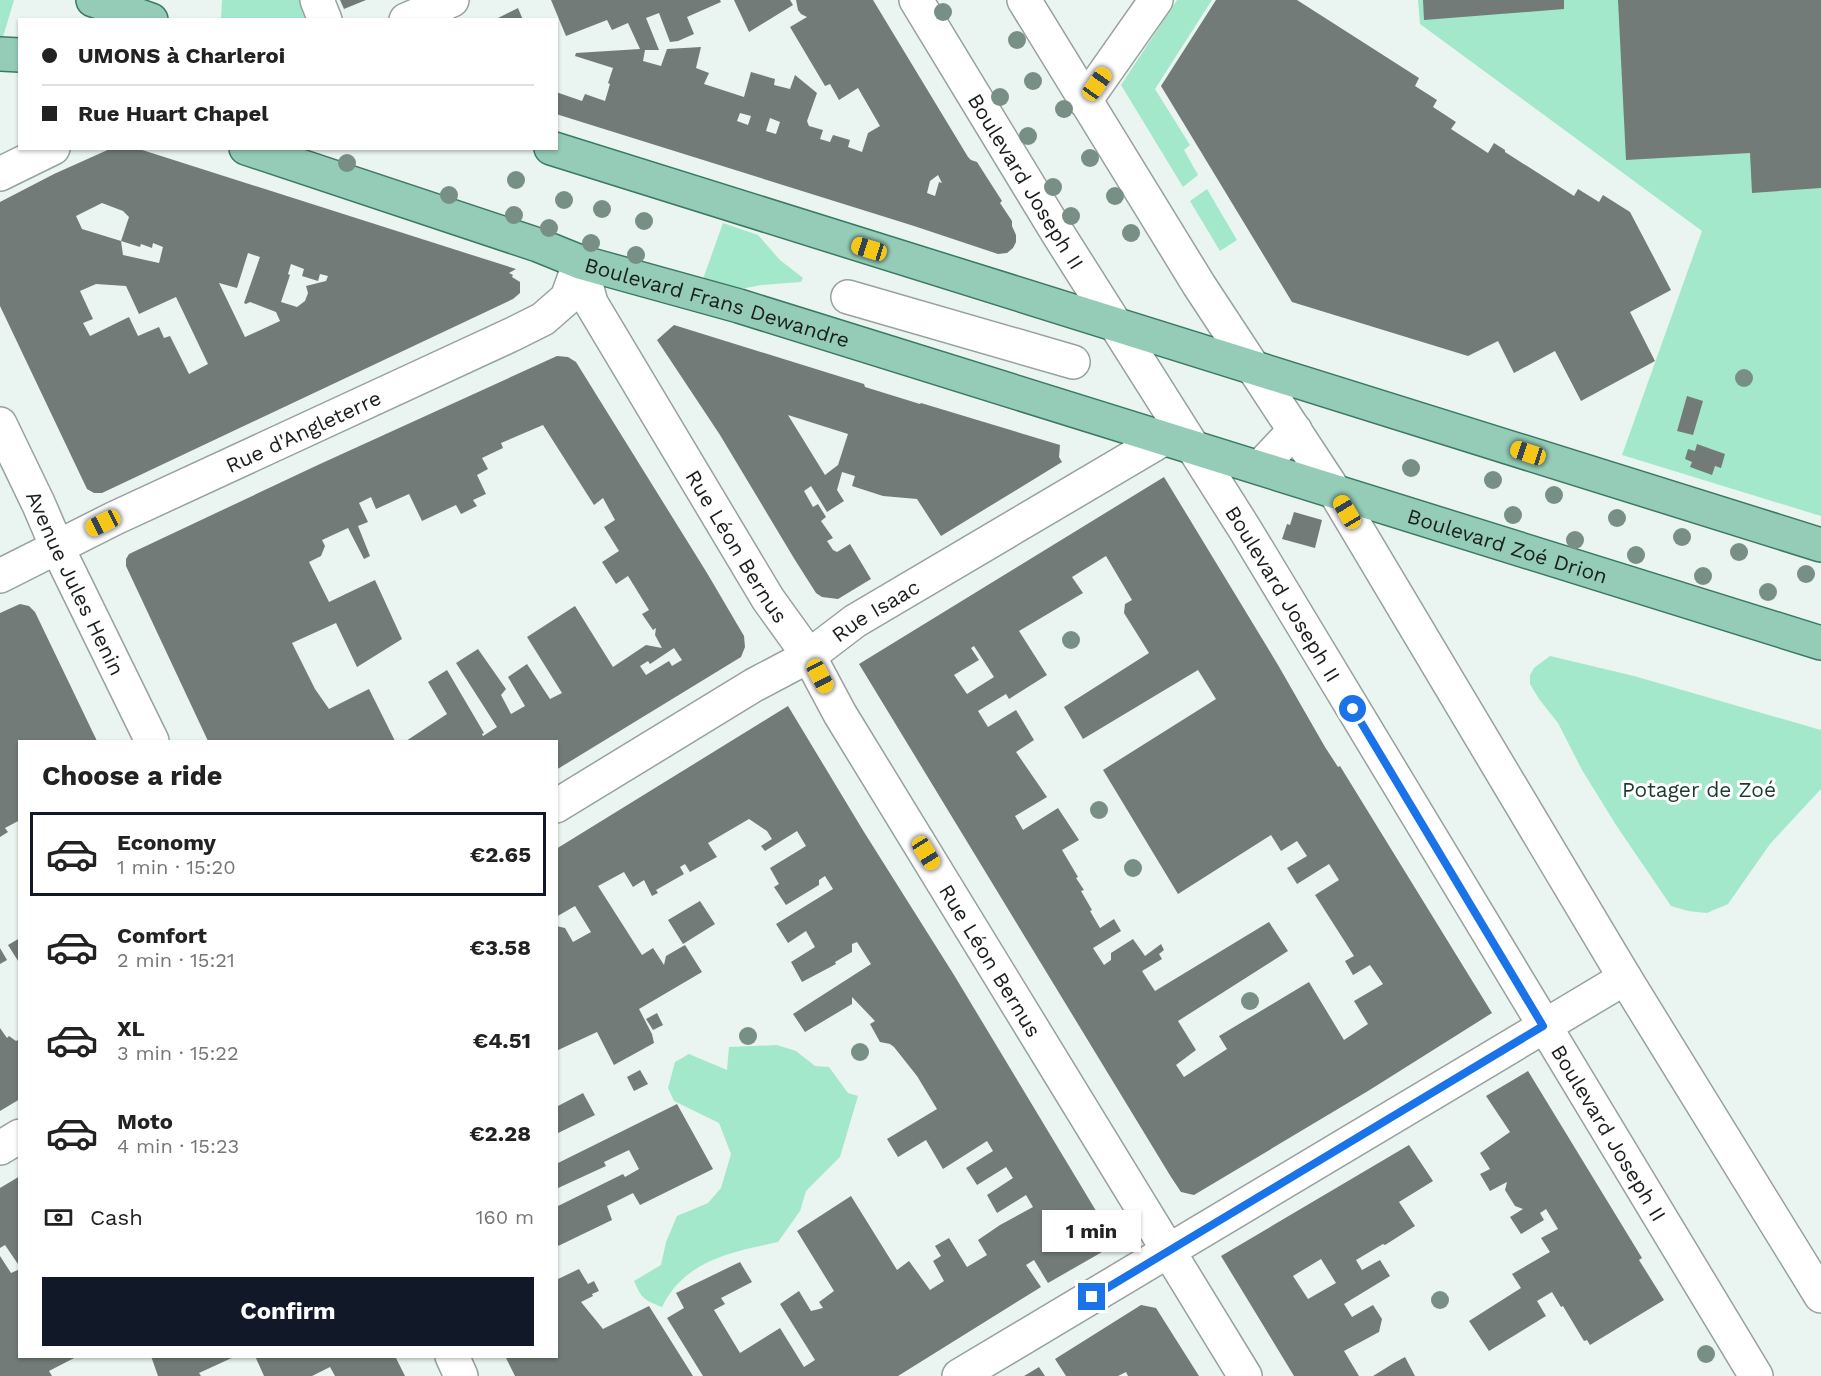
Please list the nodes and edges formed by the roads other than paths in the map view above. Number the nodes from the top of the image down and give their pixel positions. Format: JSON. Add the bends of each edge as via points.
{"nodes":[{"id":1,"x":93,"y":0,"type":"edge"},
{"id":2,"x":317,"y":0,"type":"edge"},
{"id":3,"x":452,"y":0,"type":"edge"},
{"id":4,"x":916,"y":0,"type":"edge"},
{"id":5,"x":1024,"y":0,"type":"edge"},
{"id":6,"x":1156,"y":0,"type":"edge"},
{"id":7,"x":145,"y":18,"type":"edge"},
{"id":8,"x":324,"y":18,"type":"edge"},
{"id":9,"x":411,"y":18,"type":"edge"},
{"id":10,"x":0,"y":54,"type":"edge"},
{"id":11,"x":18,"y":55,"type":"edge"},
{"id":12,"x":1085,"y":101,"type":"junction"},
{"id":13,"x":49,"y":150,"type":"edge"},
{"id":14,"x":258,"y":150,"type":"edge"},
{"id":15,"x":557,"y":150,"type":"edge"},
{"id":16,"x":0,"y":174,"type":"edge"},
{"id":17,"x":580,"y":262,"type":"junction"},
{"id":18,"x":848,"y":297,"type":"dead end"},
{"id":19,"x":1115,"y":325,"type":"junction"},
{"id":20,"x":1073,"y":362,"type":"dead end"},
{"id":21,"x":1252,"y":368,"type":"junction"},
{"id":22,"x":0,"y":424,"type":"edge"},
{"id":23,"x":1295,"y":430,"type":"junction"},
{"id":24,"x":1179,"y":442,"type":"junction"},
{"id":25,"x":1260,"y":467,"type":"junction"},
{"id":26,"x":1335,"y":492,"type":"junction"},
{"id":27,"x":1821,"y":545,"type":"edge"},
{"id":28,"x":57,"y":547,"type":"junction"},
{"id":29,"x":1,"y":576,"type":"edge"},
{"id":30,"x":1821,"y":643,"type":"edge"},
{"id":31,"x":809,"y":657,"type":"junction"},
{"id":32,"x":152,"y":740,"type":"edge"},
{"id":33,"x":558,"y":805,"type":"edge"},
{"id":34,"x":1625,"y":978,"type":"junction"},
{"id":35,"x":1543,"y":1026,"type":"junction"},
{"id":36,"x":18,"y":1137,"type":"edge"},
{"id":37,"x":0,"y":1148,"type":"edge"},
{"id":38,"x":1168,"y":1251,"type":"junction"},
{"id":39,"x":1821,"y":1296,"type":"edge"},
{"id":40,"x":453,"y":1358,"type":"edge"},
{"id":41,"x":461,"y":1376,"type":"edge"},
{"id":42,"x":959,"y":1376,"type":"edge"},
{"id":43,"x":1245,"y":1376,"type":"edge"},
{"id":44,"x":1756,"y":1376,"type":"edge"}],
"edges":[{"from":1,"to":7,"type":"main road"},
{"from":2,"to":8,"type":"street"},
{"from":3,"to":9,"type":"street"},
{"from":4,"to":19,"type":"street","name":"Boulevard Joseph II"},
{"from":5,"to":12,"type":"street"},
{"from":6,"to":12,"type":"street"},
{"from":10,"to":11,"type":"main road"},
{"from":12,"to":21,"type":"street"},
{"from":13,"to":16,"type":"street"},
{"from":14,"to":17,"type":"main road","name":"Boulevard Frans Dewandre"},
{"from":15,"to":19,"type":"main road"},
{"from":17,"to":24,"type":"main road","name":"Boulevard Frans Dewandre","via":[[739,306]]},
{"from":17,"to":28,"type":"street","name":"Rue d'Angleterre","via":[[567,298],[543,319]]},
{"from":17,"to":31,"type":"street","name":"Rue Léon Bernus","via":[[591,303],[768,599]]},
{"from":18,"to":20,"type":"street"},
{"from":19,"to":21,"type":"main road"},
{"from":19,"to":24,"type":"street","name":"Boulevard Joseph II"},
{"from":21,"to":23,"type":"street"},
{"from":21,"to":27,"type":"main road"},
{"from":22,"to":28,"type":"street","name":"Avenue Jules Henin"},
{"from":23,"to":25,"type":"street"},
{"from":23,"to":26,"type":"street"},
{"from":24,"to":25,"type":"main road","name":"Boulevard Zoé Drion"},
{"from":24,"to":31,"type":"street","name":"Rue Isaac","via":[[855,621]]},
{"from":24,"to":35,"type":"street","name":"Boulevard Joseph II"},
{"from":25,"to":26,"type":"main road","name":"Boulevard Zoé Drion"},
{"from":26,"to":30,"type":"main road","name":"Boulevard Zoé Drion"},
{"from":26,"to":34,"type":"street"},
{"from":28,"to":29,"type":"street","name":"Rue d'Angleterre"},
{"from":28,"to":32,"type":"street","name":"Avenue Jules Henin"},
{"from":31,"to":33,"type":"street","name":"Rue Isaac","via":[[754,685]]},
{"from":31,"to":38,"type":"street","name":"Rue Léon Bernus"},
{"from":34,"to":35,"type":"street"},
{"from":34,"to":39,"type":"street"},
{"from":35,"to":38,"type":"street"},
{"from":35,"to":44,"type":"street","name":"Boulevard Joseph II"},
{"from":36,"to":37,"type":"street"},
{"from":38,"to":42,"type":"street"},
{"from":38,"to":43,"type":"street","name":"Rue Léon Bernus"},
{"from":40,"to":41,"type":"street"}]}
